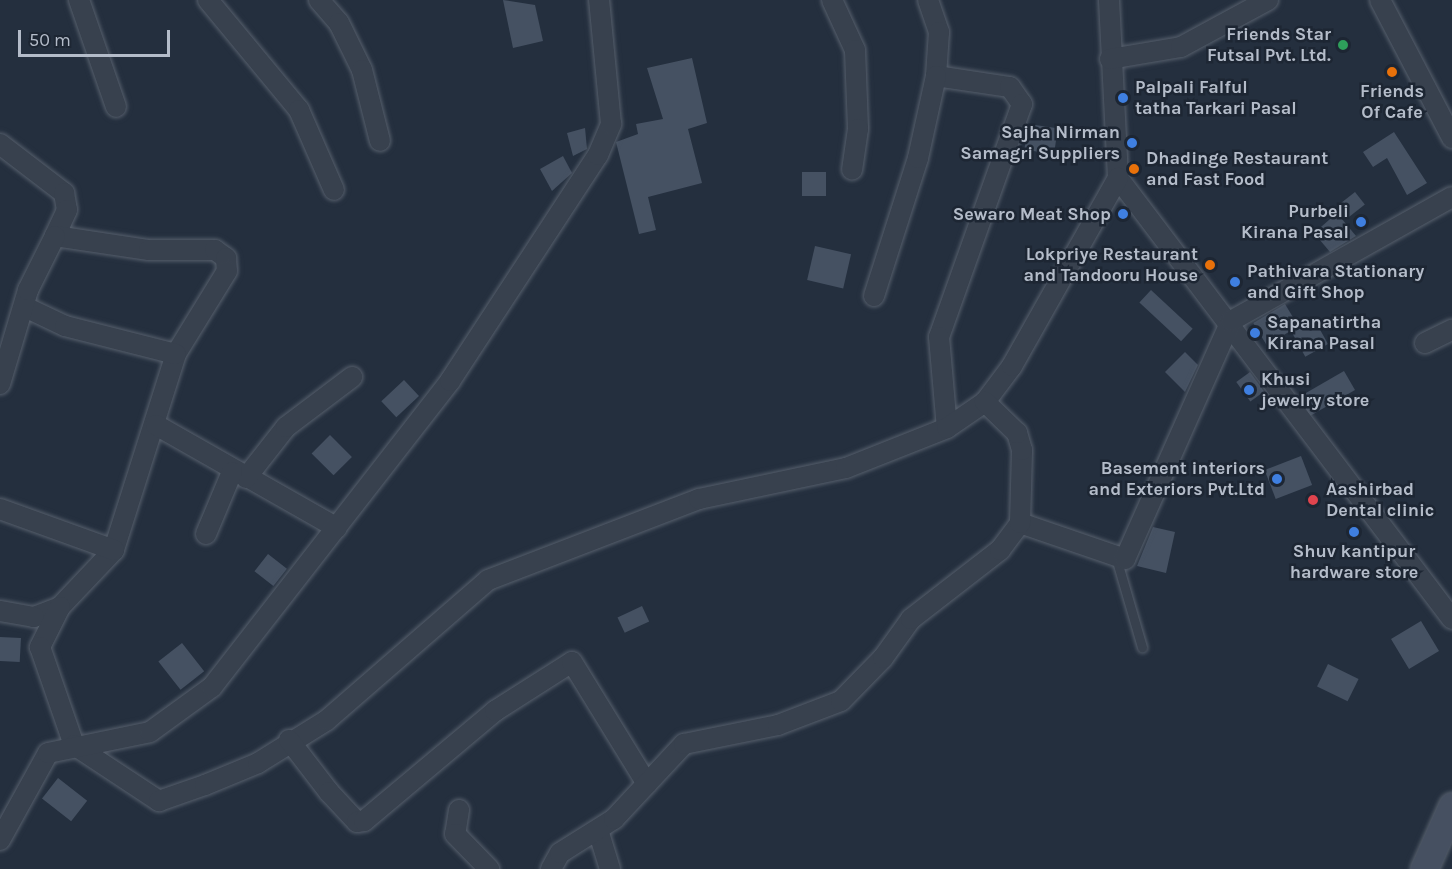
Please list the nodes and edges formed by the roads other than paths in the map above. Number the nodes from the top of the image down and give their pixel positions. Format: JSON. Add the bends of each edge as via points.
{"nodes":[{"id":1,"x":80,"y":0,"type":"edge"},
{"id":2,"x":208,"y":0,"type":"edge"},
{"id":3,"x":319,"y":0,"type":"edge"},
{"id":4,"x":599,"y":0,"type":"edge"},
{"id":5,"x":832,"y":0,"type":"edge"},
{"id":6,"x":928,"y":0,"type":"edge"},
{"id":7,"x":1109,"y":0,"type":"edge"},
{"id":8,"x":1268,"y":0,"type":"edge"},
{"id":9,"x":1380,"y":0,"type":"edge"},
{"id":10,"x":1110,"y":59,"type":"junction"},
{"id":11,"x":936,"y":76,"type":"junction"},
{"id":12,"x":117,"y":107,"type":"dead end"},
{"id":13,"x":1452,"y":138,"type":"edge"},
{"id":14,"x":380,"y":141,"type":"dead end"},
{"id":15,"x":2,"y":149,"type":"edge"},
{"id":16,"x":852,"y":170,"type":"dead end"},
{"id":17,"x":1119,"y":178,"type":"junction"},
{"id":18,"x":334,"y":189,"type":"dead end"},
{"id":19,"x":1452,"y":197,"type":"edge"},
{"id":20,"x":55,"y":236,"type":"junction"},
{"id":21,"x":874,"y":296,"type":"dead end"},
{"id":22,"x":25,"y":307,"type":"junction"},
{"id":23,"x":1231,"y":321,"type":"junction"},
{"id":24,"x":1452,"y":330,"type":"edge"},
{"id":25,"x":1425,"y":343,"type":"dead end"},
{"id":26,"x":176,"y":354,"type":"junction"},
{"id":27,"x":352,"y":377,"type":"dead end"},
{"id":28,"x":0,"y":384,"type":"edge"},
{"id":29,"x":986,"y":402,"type":"junction"},
{"id":30,"x":156,"y":425,"type":"junction"},
{"id":31,"x":947,"y":428,"type":"junction"},
{"id":32,"x":239,"y":475,"type":"junction"},
{"id":33,"x":0,"y":509,"type":"edge"},
{"id":34,"x":1020,"y":523,"type":"junction"},
{"id":35,"x":337,"y":528,"type":"junction"},
{"id":36,"x":206,"y":534,"type":"dead end"},
{"id":37,"x":114,"y":550,"type":"junction"},
{"id":38,"x":1117,"y":561,"type":"junction"},
{"id":39,"x":60,"y":607,"type":"junction"},
{"id":40,"x":0,"y":611,"type":"edge"},
{"id":41,"x":1452,"y":619,"type":"edge"},
{"id":42,"x":1142,"y":647,"type":"dead end"},
{"id":43,"x":289,"y":740,"type":"junction"},
{"id":44,"x":74,"y":745,"type":"junction"},
{"id":45,"x":647,"y":784,"type":"junction"},
{"id":46,"x":1452,"y":806,"type":"edge"},
{"id":47,"x":459,"y":810,"type":"dead end"},
{"id":48,"x":598,"y":830,"type":"junction"},
{"id":49,"x":0,"y":840,"type":"edge"},
{"id":50,"x":489,"y":869,"type":"edge"},
{"id":51,"x":550,"y":869,"type":"edge"},
{"id":52,"x":610,"y":869,"type":"edge"},
{"id":53,"x":1424,"y":869,"type":"edge"}],
"edges":[{"from":1,"to":12,"type":"street"},
{"from":2,"to":18,"type":"street","via":[[299,110]]},
{"from":3,"to":14,"type":"street","via":[[339,23],[362,70]]},
{"from":4,"to":35,"type":"street","via":[[611,124],[598,155],[450,381]]},
{"from":5,"to":16,"type":"street","via":[[855,50],[858,129]]},
{"from":6,"to":11,"type":"street","via":[[939,32]]},
{"from":7,"to":10,"type":"street"},
{"from":8,"to":10,"type":"street","via":[[1181,47]]},
{"from":9,"to":13,"type":"street"},
{"from":10,"to":17,"type":"street"},
{"from":11,"to":21,"type":"street","via":[[918,158]]},
{"from":11,"to":31,"type":"street","via":[[1010,87],[1022,104],[939,337]]},
{"from":15,"to":20,"type":"street","via":[[64,194],[67,210]]},
{"from":17,"to":23,"type":"street"},
{"from":17,"to":29,"type":"street","via":[[1066,276]]},
{"from":19,"to":23,"type":"street"},
{"from":20,"to":22,"type":"street"},
{"from":20,"to":26,"type":"street","via":[[149,250],[215,250],[226,258],[227,271]]},
{"from":22,"to":26,"type":"street","via":[[65,326]]},
{"from":22,"to":28,"type":"street"},
{"from":23,"to":38,"type":"street","via":[[1131,552]]},
{"from":23,"to":41,"type":"street"},
{"from":24,"to":25,"type":"street"},
{"from":26,"to":30,"type":"street"},
{"from":27,"to":32,"type":"street","via":[[286,427]]},
{"from":29,"to":31,"type":"street"},
{"from":29,"to":34,"type":"street","via":[[1017,432],[1023,450]]},
{"from":30,"to":32,"type":"street"},
{"from":30,"to":37,"type":"street"},
{"from":31,"to":43,"type":"street","via":[[846,468],[699,499],[488,580],[327,720]]},
{"from":32,"to":35,"type":"street"},
{"from":32,"to":36,"type":"street"},
{"from":33,"to":37,"type":"street"},
{"from":34,"to":38,"type":"street"},
{"from":34,"to":45,"type":"street","via":[[1000,550],[910,619],[884,658],[841,701],[778,725],[684,744]]},
{"from":35,"to":44,"type":"street","via":[[199,700],[150,732]]},
{"from":37,"to":39,"type":"street"},
{"from":38,"to":42,"type":"lane"},
{"from":39,"to":40,"type":"street","via":[[34,616]]},
{"from":39,"to":44,"type":"street","via":[[40,647]]},
{"from":43,"to":44,"type":"street","via":[[258,763],[159,801]]},
{"from":43,"to":45,"type":"street","via":[[328,792],[357,822],[364,821],[495,711],[572,662]]},
{"from":44,"to":49,"type":"street","via":[[48,753]]},
{"from":45,"to":48,"type":"street"},
{"from":46,"to":53,"type":"street"},
{"from":47,"to":50,"type":"street","via":[[455,834]]},
{"from":48,"to":51,"type":"street","via":[[560,853]]},
{"from":48,"to":52,"type":"street"}]}
